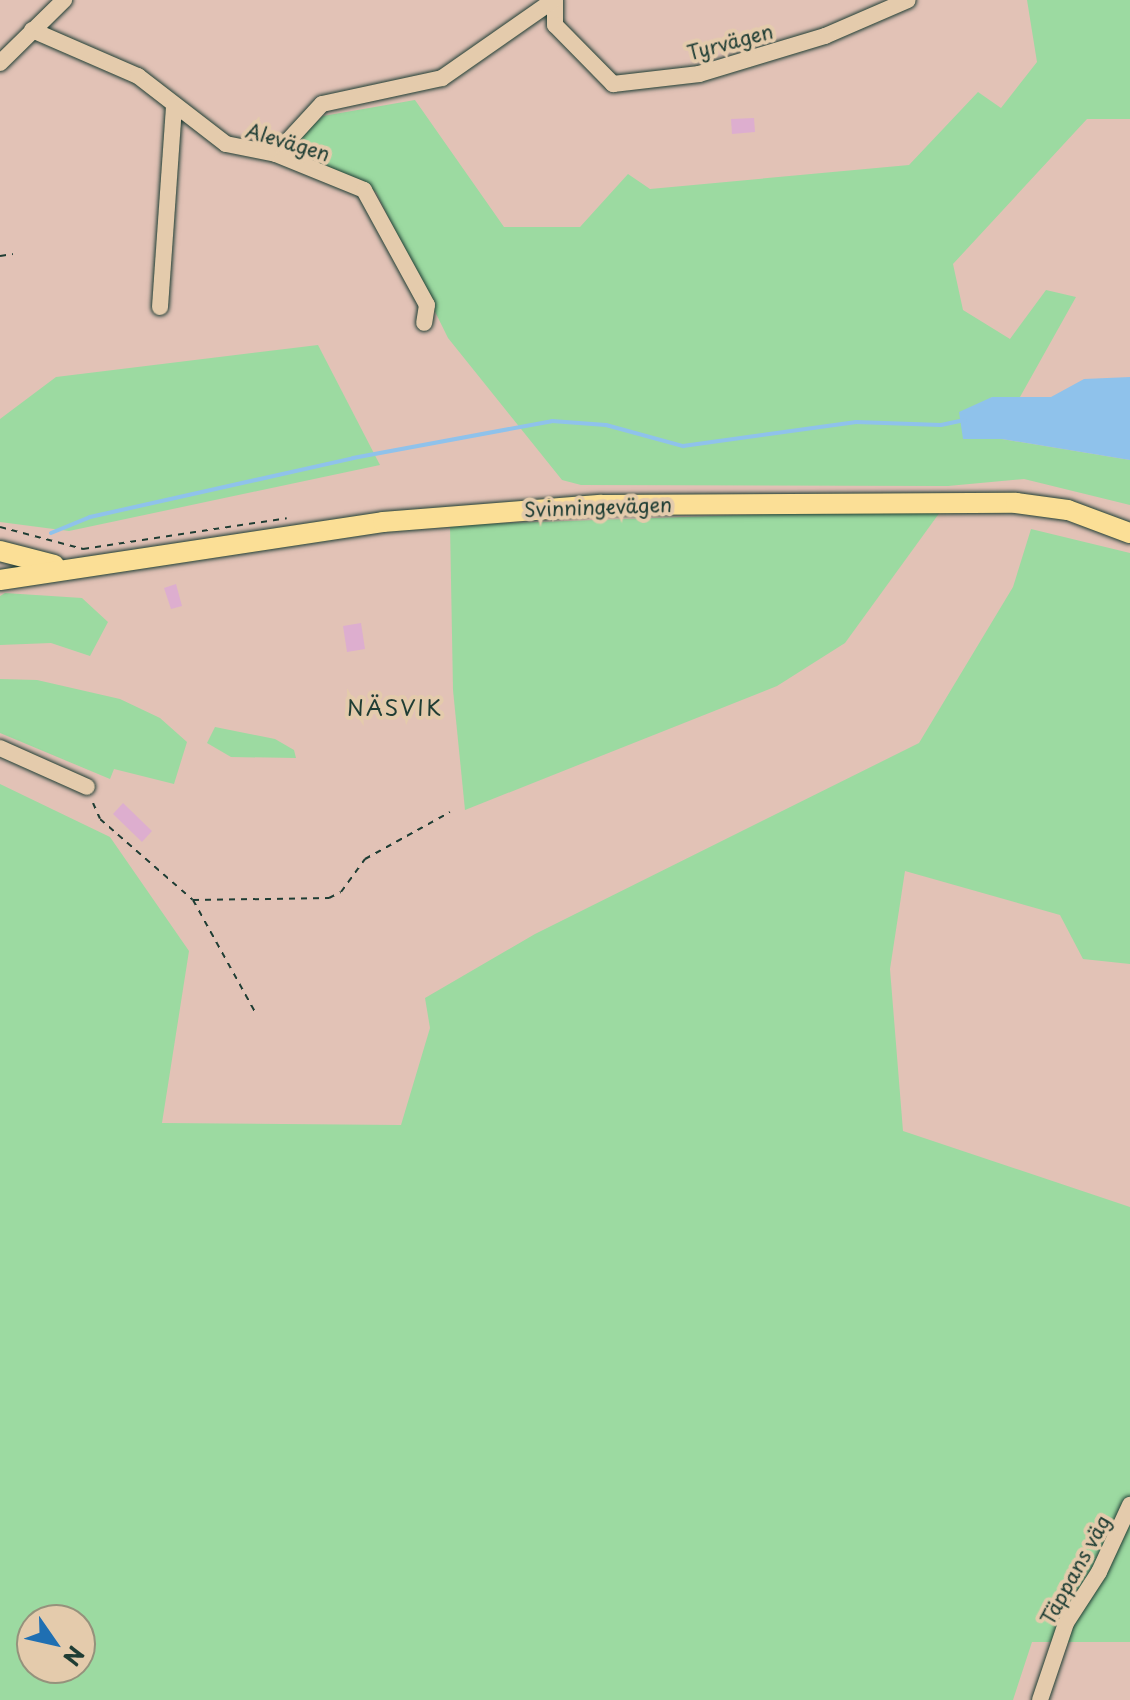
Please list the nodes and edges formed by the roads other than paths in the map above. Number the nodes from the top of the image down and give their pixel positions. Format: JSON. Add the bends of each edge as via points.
{"nodes":[{"id":1,"x":64,"y":0,"type":"edge"},
{"id":2,"x":554,"y":0,"type":"edge"},
{"id":3,"x":908,"y":0,"type":"edge"},
{"id":4,"x":32,"y":30,"type":"junction"},
{"id":5,"x":0,"y":63,"type":"edge"},
{"id":6,"x":174,"y":105,"type":"junction"},
{"id":7,"x":276,"y":154,"type":"junction"},
{"id":8,"x":160,"y":307,"type":"dead end"},
{"id":9,"x":424,"y":323,"type":"dead end"},
{"id":10,"x":1130,"y":533,"type":"edge"},
{"id":11,"x":0,"y":552,"type":"edge"},
{"id":12,"x":66,"y":568,"type":"junction"},
{"id":13,"x":0,"y":573,"type":"edge"},
{"id":14,"x":0,"y":580,"type":"edge"},
{"id":15,"x":0,"y":748,"type":"edge"},
{"id":16,"x":87,"y":787,"type":"road end"},
{"id":17,"x":1130,"y":1505,"type":"edge"},
{"id":18,"x":1040,"y":1700,"type":"edge"}],
"edges":[{"from":1,"to":4,"type":"street"},
{"from":2,"to":3,"type":"street","name":"Tyrvägen","via":[[555,25],[613,84],[699,74],[825,36]]},
{"from":2,"to":7,"type":"street","via":[[442,78],[322,104]]},
{"from":4,"to":5,"type":"street"},
{"from":4,"to":6,"type":"street","name":"Alevägen","via":[[138,76]]},
{"from":6,"to":7,"type":"street","name":"Alevägen","via":[[226,144]]},
{"from":6,"to":8,"type":"street"},
{"from":7,"to":9,"type":"street","name":"Alevägen","via":[[364,190],[427,305]]},
{"from":10,"to":12,"type":"main road","name":"Svinningevägen","via":[[1068,510],[1016,503],[601,505],[383,522]]},
{"from":11,"to":12,"type":"main road","name":"Svinningevägen"},
{"from":11,"to":13,"type":"main road","name":"Svinningevägen"},
{"from":12,"to":14,"type":"main road","name":"Svinningevägen"},
{"from":15,"to":16,"type":"street"},
{"from":17,"to":18,"type":"street","name":"Täppans väg","via":[[1099,1572],[1066,1623]]}]}
